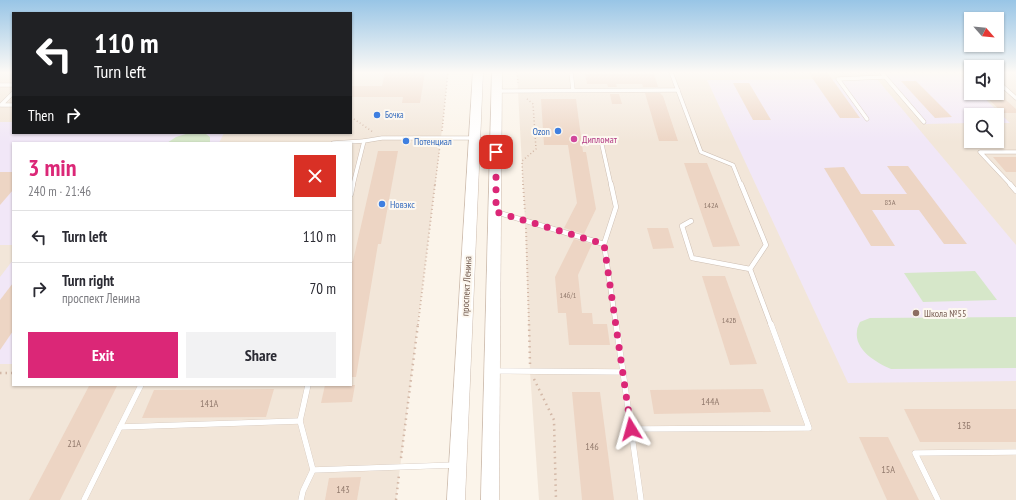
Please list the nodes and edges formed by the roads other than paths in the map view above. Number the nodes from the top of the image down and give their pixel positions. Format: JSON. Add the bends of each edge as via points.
{"nodes":[{"id":1,"x":11,"y":95,"type":"edge"},
{"id":2,"x":477,"y":95,"type":"edge"},
{"id":3,"x":496,"y":95,"type":"edge"},
{"id":4,"x":680,"y":95,"type":"edge"},
{"id":5,"x":850,"y":95,"type":"edge"},
{"id":6,"x":901,"y":95,"type":"edge"},
{"id":7,"x":12,"y":105,"type":"edge"},
{"id":8,"x":867,"y":119,"type":"dead end"},
{"id":9,"x":924,"y":122,"type":"dead end"},
{"id":10,"x":475,"y":138,"type":"junction"},
{"id":11,"x":364,"y":141,"type":"junction"},
{"id":12,"x":348,"y":142,"type":"edge"},
{"id":13,"x":602,"y":145,"type":"dead end"},
{"id":14,"x":1016,"y":152,"type":"edge"},
{"id":15,"x":352,"y":190,"type":"edge"},
{"id":16,"x":1016,"y":191,"type":"edge"},
{"id":17,"x":496,"y":212,"type":"junction"},
{"id":18,"x":691,"y":222,"type":"dead end"},
{"id":19,"x":604,"y":244,"type":"junction"},
{"id":20,"x":750,"y":269,"type":"junction"},
{"id":21,"x":492,"y":371,"type":"junction"},
{"id":22,"x":622,"y":372,"type":"junction"},
{"id":23,"x":140,"y":386,"type":"edge"},
{"id":24,"x":308,"y":386,"type":"edge"},
{"id":25,"x":300,"y":421,"type":"junction"},
{"id":26,"x":120,"y":427,"type":"junction"},
{"id":27,"x":631,"y":429,"type":"junction"},
{"id":28,"x":1016,"y":452,"type":"edge"},
{"id":29,"x":457,"y":465,"type":"junction"},
{"id":30,"x":313,"y":470,"type":"junction"},
{"id":31,"x":84,"y":500,"type":"edge"},
{"id":32,"x":301,"y":500,"type":"edge"},
{"id":33,"x":456,"y":500,"type":"edge"},
{"id":34,"x":490,"y":500,"type":"edge"},
{"id":35,"x":641,"y":500,"type":"edge"},
{"id":36,"x":938,"y":500,"type":"edge"}],
"edges":[{"from":1,"to":7,"type":"lane","via":[[1,105]]},
{"from":2,"to":10,"type":"main road","name":"проспект Ленина"},
{"from":3,"to":17,"type":"main road"},
{"from":4,"to":20,"type":"lane","via":[[701,152],[733,165],[766,245]]},
{"from":5,"to":8,"type":"lane"},
{"from":6,"to":9,"type":"lane"},
{"from":10,"to":11,"type":"lane","via":[[382,138]]},
{"from":10,"to":29,"type":"main road","name":"проспект Ленина"},
{"from":11,"to":12,"type":"lane"},
{"from":11,"to":15,"type":"lane"},
{"from":13,"to":19,"type":"lane","via":[[616,207]]},
{"from":14,"to":16,"type":"lane","via":[[980,152]]},
{"from":17,"to":19,"type":"lane"},
{"from":17,"to":21,"type":"main road"},
{"from":18,"to":20,"type":"lane","via":[[682,226],[692,258]]},
{"from":19,"to":22,"type":"lane"},
{"from":20,"to":27,"type":"lane","via":[[809,428]]},
{"from":21,"to":22,"type":"lane"},
{"from":21,"to":34,"type":"main road"},
{"from":22,"to":27,"type":"lane"},
{"from":23,"to":26,"type":"lane"},
{"from":24,"to":25,"type":"lane"},
{"from":25,"to":26,"type":"lane"},
{"from":25,"to":30,"type":"lane"},
{"from":26,"to":31,"type":"lane"},
{"from":27,"to":35,"type":"lane"},
{"from":28,"to":36,"type":"lane","via":[[915,453]]},
{"from":29,"to":30,"type":"lane"},
{"from":29,"to":33,"type":"main road","name":"проспект Ленина"},
{"from":30,"to":32,"type":"lane"}]}
